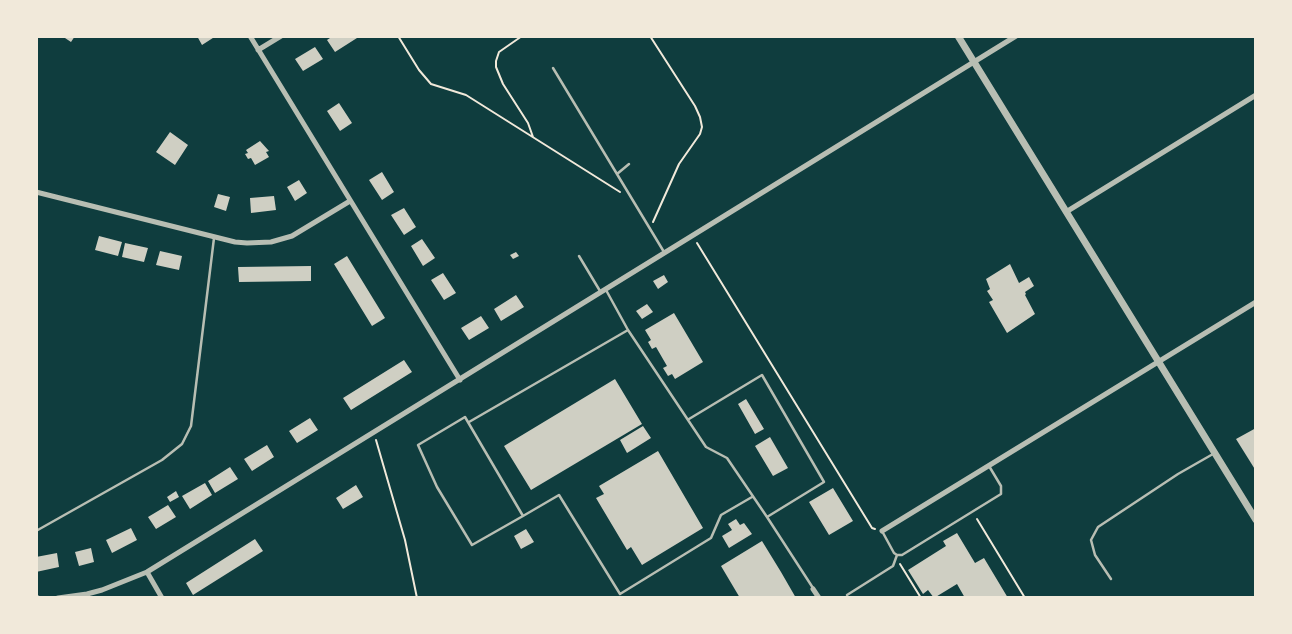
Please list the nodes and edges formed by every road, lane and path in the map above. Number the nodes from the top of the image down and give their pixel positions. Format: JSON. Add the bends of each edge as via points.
{"nodes":[{"id":1,"x":250,"y":36,"type":"edge"},
{"id":2,"x":281,"y":36,"type":"edge"},
{"id":3,"x":398,"y":36,"type":"edge"},
{"id":4,"x":522,"y":36,"type":"edge"},
{"id":5,"x":650,"y":36,"type":"edge"},
{"id":6,"x":958,"y":36,"type":"edge"},
{"id":7,"x":1016,"y":36,"type":"edge"},
{"id":8,"x":258,"y":50,"type":"junction"},
{"id":9,"x":974,"y":62,"type":"junction"},
{"id":10,"x":553,"y":68,"type":"dead end"},
{"id":11,"x":1256,"y":95,"type":"edge"},
{"id":12,"x":534,"y":139,"type":"junction"},
{"id":13,"x":629,"y":164,"type":"dead end"},
{"id":14,"x":617,"y":174,"type":"junction"},
{"id":15,"x":36,"y":192,"type":"edge"},
{"id":16,"x":633,"y":200,"type":"junction"},
{"id":17,"x":350,"y":201,"type":"junction"},
{"id":18,"x":1066,"y":212,"type":"junction"},
{"id":19,"x":650,"y":230,"type":"junction"},
{"id":20,"x":692,"y":236,"type":"junction"},
{"id":21,"x":214,"y":237,"type":"junction"},
{"id":22,"x":665,"y":253,"type":"junction"},
{"id":23,"x":579,"y":256,"type":"dead end"},
{"id":24,"x":603,"y":292,"type":"junction"},
{"id":25,"x":1256,"y":302,"type":"edge"},
{"id":26,"x":628,"y":330,"type":"junction"},
{"id":27,"x":1158,"y":362,"type":"junction"},
{"id":28,"x":460,"y":380,"type":"junction"},
{"id":29,"x":688,"y":419,"type":"junction"},
{"id":30,"x":469,"y":422,"type":"junction"},
{"id":31,"x":374,"y":432,"type":"junction"},
{"id":32,"x":1214,"y":453,"type":"junction"},
{"id":33,"x":989,"y":466,"type":"junction"},
{"id":34,"x":752,"y":497,"type":"junction"},
{"id":35,"x":524,"y":516,"type":"junction"},
{"id":36,"x":767,"y":517,"type":"junction"},
{"id":37,"x":977,"y":519,"type":"dead end"},
{"id":38,"x":1256,"y":520,"type":"edge"},
{"id":39,"x":36,"y":531,"type":"edge"},
{"id":40,"x":882,"y":531,"type":"junction"},
{"id":41,"x":897,"y":555,"type":"junction"},
{"id":42,"x":899,"y":562,"type":"dead end"},
{"id":43,"x":147,"y":572,"type":"junction"},
{"id":44,"x":1110,"y":579,"type":"dead end"},
{"id":45,"x":813,"y":589,"type":"joint"},
{"id":46,"x":847,"y":595,"type":"dead end"},
{"id":47,"x":58,"y":598,"type":"edge"},
{"id":48,"x":162,"y":598,"type":"edge"},
{"id":49,"x":417,"y":598,"type":"edge"},
{"id":50,"x":818,"y":598,"type":"edge"},
{"id":51,"x":921,"y":598,"type":"edge"},
{"id":52,"x":1025,"y":598,"type":"edge"}],
"edges":[{"from":1,"to":8,"type":"street"},
{"from":2,"to":8,"type":"street"},
{"from":3,"to":12,"type":"path","via":[[419,70],[432,84],[462,93]]},
{"from":4,"to":12,"type":"path","via":[[500,52],[496,67]]},
{"from":5,"to":19,"type":"path","via":[[695,106],[702,126],[679,164]]},
{"from":6,"to":9,"type":"street"},
{"from":7,"to":9,"type":"street"},
{"from":8,"to":17,"type":"street"},
{"from":9,"to":18,"type":"street"},
{"from":9,"to":20,"type":"street"},
{"from":10,"to":14,"type":"lane"},
{"from":11,"to":18,"type":"street"},
{"from":12,"to":16,"type":"path"},
{"from":13,"to":14,"type":"lane"},
{"from":14,"to":16,"type":"lane"},
{"from":15,"to":21,"type":"street"},
{"from":16,"to":19,"type":"lane"},
{"from":17,"to":21,"type":"street","via":[[302,232],[282,240],[247,244]]},
{"from":17,"to":28,"type":"street"},
{"from":18,"to":27,"type":"street"},
{"from":19,"to":22,"type":"lane"},
{"from":20,"to":22,"type":"street"},
{"from":20,"to":40,"type":"path","via":[[872,528]]},
{"from":21,"to":39,"type":"lane","via":[[191,426],[182,444],[162,460]]},
{"from":22,"to":24,"type":"street"},
{"from":23,"to":24,"type":"lane"},
{"from":24,"to":26,"type":"lane"},
{"from":24,"to":28,"type":"street"},
{"from":25,"to":27,"type":"street"},
{"from":26,"to":29,"type":"lane"},
{"from":26,"to":30,"type":"lane"},
{"from":27,"to":32,"type":"street"},
{"from":27,"to":33,"type":"street"},
{"from":28,"to":31,"type":"street"},
{"from":29,"to":34,"type":"lane","via":[[706,447],[726,458]]},
{"from":29,"to":36,"type":"lane","via":[[762,375],[824,482]]},
{"from":30,"to":35,"type":"lane"},
{"from":30,"to":35,"type":"lane","via":[[466,417],[418,445],[437,487],[472,546]]},
{"from":31,"to":43,"type":"street"},
{"from":31,"to":49,"type":"path","via":[[405,540]]},
{"from":32,"to":38,"type":"street"},
{"from":32,"to":44,"type":"lane","via":[[1098,527],[1091,540],[1095,555]]},
{"from":33,"to":40,"type":"street"},
{"from":33,"to":41,"type":"lane","via":[[1001,486],[1001,494],[902,555]]},
{"from":34,"to":35,"type":"lane","via":[[721,515],[711,538],[620,594],[559,495]]},
{"from":34,"to":36,"type":"lane"},
{"from":36,"to":45,"type":"lane"},
{"from":37,"to":52,"type":"path"},
{"from":40,"to":41,"type":"lane"},
{"from":41,"to":46,"type":"lane","via":[[893,566]]},
{"from":42,"to":51,"type":"path"},
{"from":43,"to":47,"type":"street","via":[[102,590]]},
{"from":43,"to":48,"type":"street"},
{"from":45,"to":50,"type":"street"}]}
